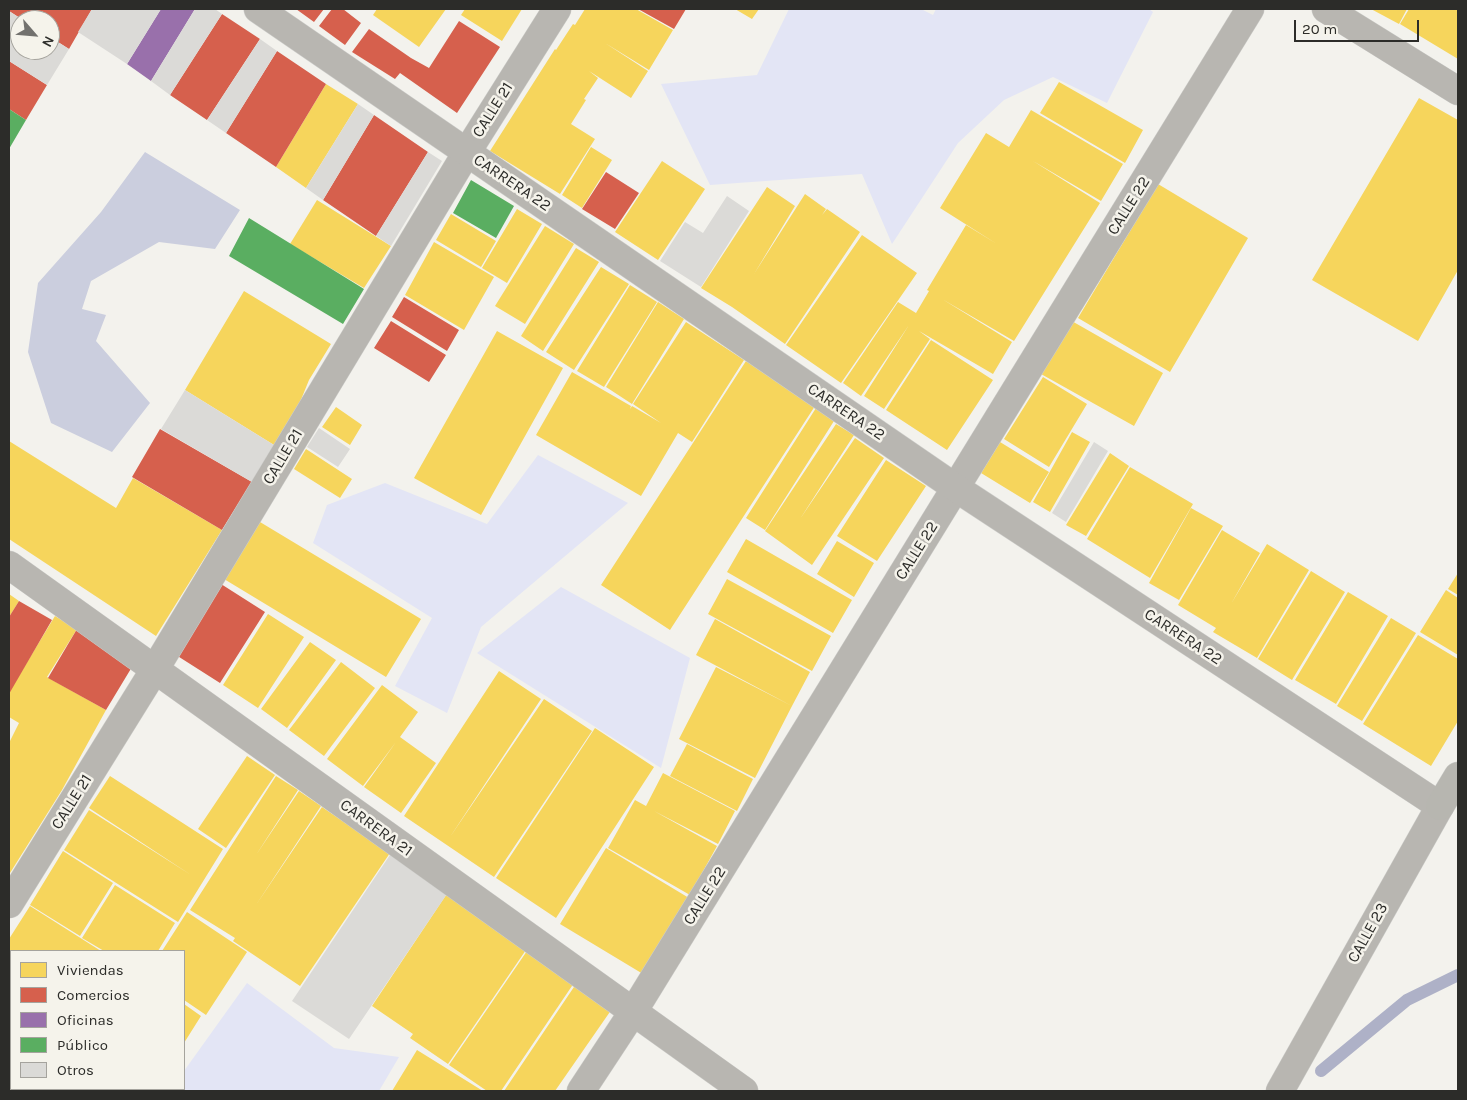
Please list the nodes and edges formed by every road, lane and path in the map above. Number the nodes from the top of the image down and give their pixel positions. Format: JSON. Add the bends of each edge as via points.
{"nodes":[{"id":1,"x":258,"y":9,"type":"edge"},
{"id":2,"x":558,"y":9,"type":"edge"},
{"id":3,"x":1250,"y":9,"type":"edge"},
{"id":4,"x":1326,"y":9,"type":"edge"},
{"id":5,"x":1458,"y":91,"type":"edge"},
{"id":6,"x":467,"y":152,"type":"junction"},
{"id":7,"x":956,"y":488,"type":"junction"},
{"id":8,"x":9,"y":565,"type":"edge"},
{"id":9,"x":155,"y":669,"type":"junction"},
{"id":10,"x":1458,"y":776,"type":"edge"},
{"id":11,"x":1440,"y":806,"type":"junction"},
{"id":12,"x":9,"y":904,"type":"edge"},
{"id":13,"x":633,"y":1012,"type":"junction"},
{"id":14,"x":581,"y":1091,"type":"edge"},
{"id":15,"x":744,"y":1091,"type":"edge"},
{"id":16,"x":1280,"y":1091,"type":"edge"}],
"edges":[{"from":1,"to":6,"type":"street","name":"CARRERA 22"},
{"from":2,"to":6,"type":"street","name":"CALLE 21"},
{"from":3,"to":7,"type":"street","name":"CALLE 22"},
{"from":4,"to":5,"type":"street"},
{"from":6,"to":7,"type":"street","name":"CARRERA 22"},
{"from":6,"to":9,"type":"street","name":"CALLE 21"},
{"from":7,"to":11,"type":"street","name":"CARRERA 22"},
{"from":7,"to":13,"type":"street","name":"CALLE 22"},
{"from":8,"to":9,"type":"street","name":"CARRERA 21"},
{"from":9,"to":12,"type":"street","name":"CALLE 21"},
{"from":9,"to":13,"type":"street","name":"CARRERA 21"},
{"from":10,"to":11,"type":"main road","name":"CALLE 23"},
{"from":11,"to":16,"type":"street","name":"CALLE 23"},
{"from":13,"to":14,"type":"street","name":"CALLE 22"},
{"from":13,"to":15,"type":"street","name":"CARRERA 21"}]}
